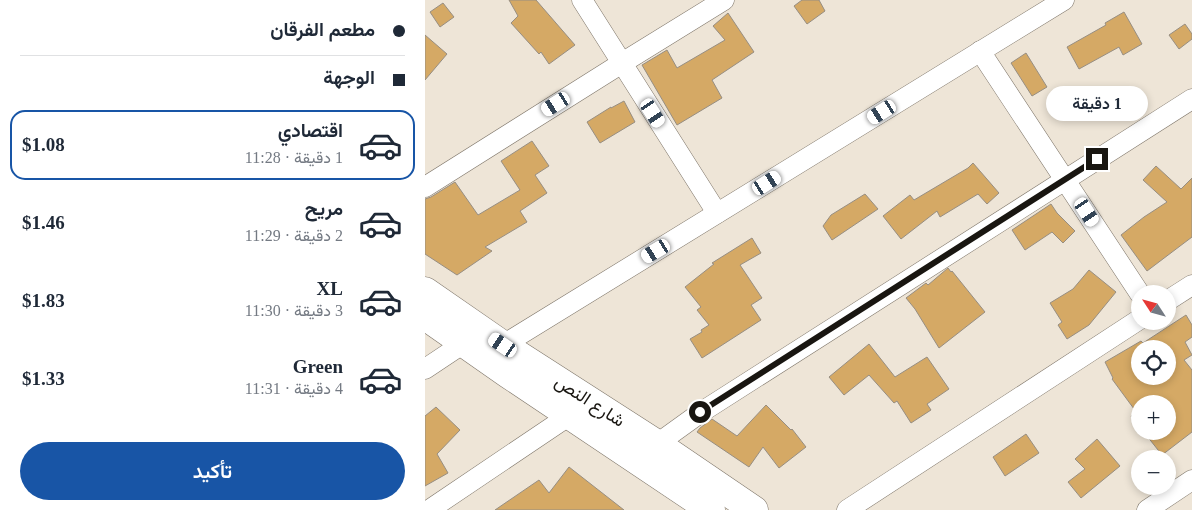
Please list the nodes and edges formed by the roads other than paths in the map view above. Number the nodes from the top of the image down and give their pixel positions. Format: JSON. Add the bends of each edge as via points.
{"nodes":[{"id":1,"x":582,"y":0,"type":"edge"},
{"id":2,"x":724,"y":0,"type":"edge"},
{"id":3,"x":1064,"y":0,"type":"edge"},
{"id":4,"x":980,"y":51,"type":"junction"},
{"id":5,"x":622,"y":63,"type":"junction"},
{"id":6,"x":1192,"y":99,"type":"edge"},
{"id":7,"x":1065,"y":179,"type":"junction"},
{"id":8,"x":425,"y":187,"type":"edge"},
{"id":9,"x":717,"y":213,"type":"junction"},
{"id":10,"x":1134,"y":285,"type":"edge"},
{"id":11,"x":1192,"y":286,"type":"edge"},
{"id":12,"x":425,"y":291,"type":"edge"},
{"id":13,"x":1176,"y":296,"type":"edge"},
{"id":14,"x":425,"y":316,"type":"edge"},
{"id":15,"x":1131,"y":325,"type":"edge"},
{"id":16,"x":464,"y":343,"type":"junction"},
{"id":17,"x":503,"y":345,"type":"junction"},
{"id":18,"x":425,"y":369,"type":"edge"},
{"id":19,"x":569,"y":415,"type":"junction"},
{"id":20,"x":657,"y":444,"type":"junction"},
{"id":21,"x":1192,"y":480,"type":"edge"},
{"id":22,"x":429,"y":510,"type":"edge"},
{"id":23,"x":711,"y":510,"type":"edge"},
{"id":24,"x":754,"y":510,"type":"edge"},
{"id":25,"x":847,"y":510,"type":"edge"},
{"id":26,"x":1147,"y":510,"type":"edge"}],
"edges":[{"from":1,"to":5,"type":"street"},
{"from":2,"to":5,"type":"street"},
{"from":3,"to":4,"type":"street"},
{"from":4,"to":7,"type":"street"},
{"from":4,"to":9,"type":"street"},
{"from":5,"to":8,"type":"street"},
{"from":5,"to":9,"type":"street"},
{"from":6,"to":7,"type":"street"},
{"from":7,"to":10,"type":"street"},
{"from":7,"to":20,"type":"street","via":[[700,412]]},
{"from":9,"to":17,"type":"street"},
{"from":11,"to":13,"type":"street"},
{"from":12,"to":17,"type":"main road","name":"شارع النص"},
{"from":14,"to":16,"type":"main road","name":"شارع النص"},
{"from":15,"to":25,"type":"street"},
{"from":16,"to":18,"type":"street"},
{"from":16,"to":19,"type":"main road","name":"شارع النص"},
{"from":17,"to":20,"type":"main road","name":"شارع النص"},
{"from":19,"to":22,"type":"street"},
{"from":19,"to":23,"type":"main road","name":"شارع النص"},
{"from":20,"to":24,"type":"main road","name":"شارع النص"},
{"from":21,"to":26,"type":"street"}]}
